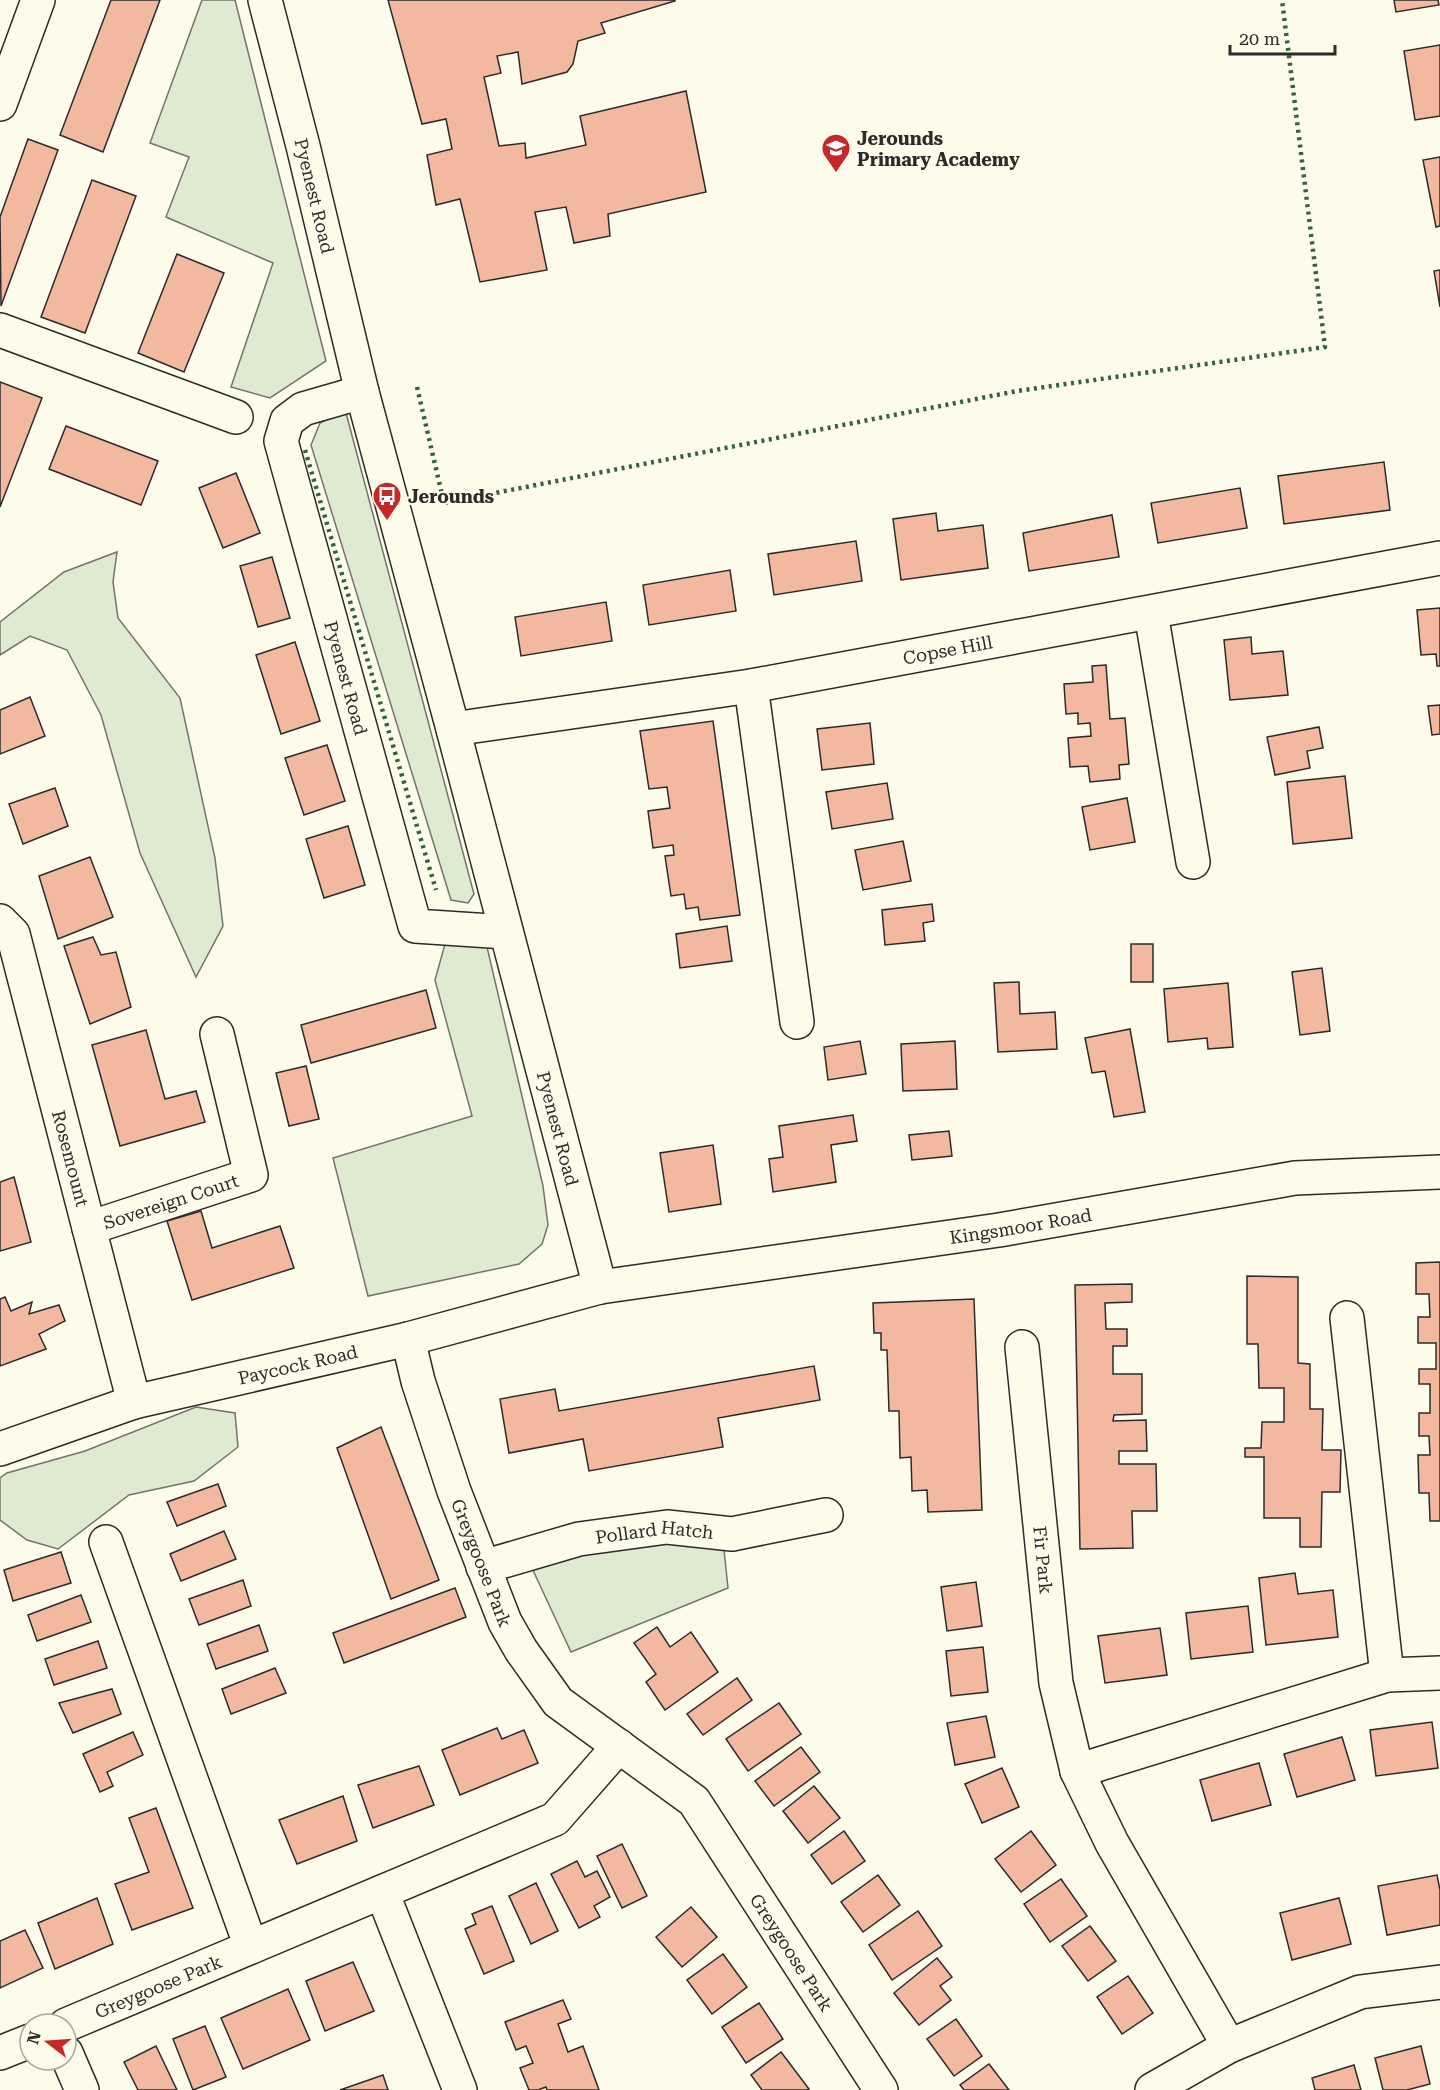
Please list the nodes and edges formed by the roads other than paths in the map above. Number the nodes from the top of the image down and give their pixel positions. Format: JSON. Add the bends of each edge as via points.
{"nodes":[{"id":1,"x":38,"y":0,"type":"edge"},
{"id":2,"x":265,"y":0,"type":"edge"},
{"id":3,"x":0,"y":104,"type":"edge"},
{"id":4,"x":0,"y":330,"type":"edge"},
{"id":5,"x":362,"y":392,"type":"junction"},
{"id":6,"x":237,"y":417,"type":"dead end"},
{"id":7,"x":1440,"y":558,"type":"edge"},
{"id":8,"x":1151,"y":613,"type":"junction"},
{"id":9,"x":751,"y":686,"type":"junction"},
{"id":10,"x":453,"y":729,"type":"junction"},
{"id":11,"x":1193,"y":862,"type":"dead end"},
{"id":12,"x":0,"y":921,"type":"edge"},
{"id":13,"x":506,"y":932,"type":"junction"},
{"id":14,"x":797,"y":1022,"type":"dead end"},
{"id":15,"x":217,"y":1034,"type":"dead end"},
{"id":16,"x":1440,"y":1172,"type":"edge"},
{"id":17,"x":89,"y":1228,"type":"junction"},
{"id":18,"x":600,"y":1287,"type":"junction"},
{"id":19,"x":1347,"y":1318,"type":"dead end"},
{"id":20,"x":408,"y":1339,"type":"junction"},
{"id":21,"x":1022,"y":1347,"type":"dead end"},
{"id":22,"x":134,"y":1402,"type":"junction"},
{"id":23,"x":0,"y":1449,"type":"edge"},
{"id":24,"x":826,"y":1515,"type":"dead end"},
{"id":25,"x":106,"y":1542,"type":"dead end"},
{"id":26,"x":483,"y":1567,"type":"junction"},
{"id":27,"x":1440,"y":1672,"type":"edge"},
{"id":28,"x":1387,"y":1675,"type":"junction"},
{"id":29,"x":619,"y":1746,"type":"junction"},
{"id":30,"x":1077,"y":1771,"type":"junction"},
{"id":31,"x":382,"y":1892,"type":"junction"},
{"id":32,"x":251,"y":1947,"type":"junction"},
{"id":33,"x":1440,"y":1982,"type":"edge"},
{"id":34,"x":78,"y":2020,"type":"edge"},
{"id":35,"x":18,"y":2046,"type":"edge"},
{"id":36,"x":1229,"y":2046,"type":"junction"},
{"id":37,"x":0,"y":2053,"type":"edge"},
{"id":38,"x":74,"y":2072,"type":"edge"},
{"id":39,"x":82,"y":2090,"type":"edge"},
{"id":40,"x":460,"y":2090,"type":"edge"},
{"id":41,"x":881,"y":2090,"type":"edge"},
{"id":42,"x":1152,"y":2090,"type":"edge"}],
"edges":[{"from":1,"to":3,"type":"street"},
{"from":2,"to":5,"type":"street","name":"Pyenest Road"},
{"from":4,"to":6,"type":"street"},
{"from":5,"to":10,"type":"street","name":"Pyenest Road"},
{"from":5,"to":13,"type":"street","name":"Pyenest Road","via":[[303,409],[287,421],[280,441],[415,926]]},
{"from":7,"to":8,"type":"street","name":"Copse Hill"},
{"from":8,"to":9,"type":"street","name":"Copse Hill"},
{"from":8,"to":11,"type":"street"},
{"from":9,"to":10,"type":"street","name":"Copse Hill"},
{"from":9,"to":14,"type":"street"},
{"from":10,"to":13,"type":"street","name":"Pyenest Road"},
{"from":12,"to":17,"type":"street","name":"Rosemount","via":[[13,934]]},
{"from":13,"to":18,"type":"street","name":"Pyenest Road"},
{"from":15,"to":17,"type":"street","name":"Sovereign Court","via":[[251,1175]]},
{"from":16,"to":18,"type":"street","name":"Kingsmoor Road","via":[[1295,1178],[999,1230]]},
{"from":17,"to":22,"type":"street","name":"Rosemount"},
{"from":18,"to":20,"type":"street","name":"Paycock Road"},
{"from":19,"to":28,"type":"street"},
{"from":20,"to":22,"type":"street","name":"Paycock Road"},
{"from":20,"to":26,"type":"street","name":"Greygoose Park","via":[[454,1491]]},
{"from":21,"to":30,"type":"street","name":"Fir Park","via":[[1056,1683]]},
{"from":22,"to":23,"type":"street","name":"Paycock Road"},
{"from":24,"to":26,"type":"street","name":"Pollard Hatch","via":[[732,1534],[667,1527],[579,1539]]},
{"from":25,"to":32,"type":"street"},
{"from":26,"to":29,"type":"street","name":"Greygoose Park","via":[[505,1622],[558,1702]]},
{"from":27,"to":28,"type":"street"},
{"from":28,"to":30,"type":"street"},
{"from":29,"to":31,"type":"street","name":"Greygoose Park","via":[[555,1819]]},
{"from":29,"to":41,"type":"street","name":"Greygoose Park","via":[[694,1801]]},
{"from":30,"to":36,"type":"street","name":"Fir Park","via":[[1112,1843]]},
{"from":31,"to":32,"type":"street","name":"Greygoose Park"},
{"from":31,"to":40,"type":"street"},
{"from":32,"to":34,"type":"street","name":"Greygoose Park"},
{"from":33,"to":36,"type":"street","via":[[1360,1992]]},
{"from":35,"to":37,"type":"street"},
{"from":36,"to":42,"type":"street"},
{"from":38,"to":39,"type":"street"}]}
